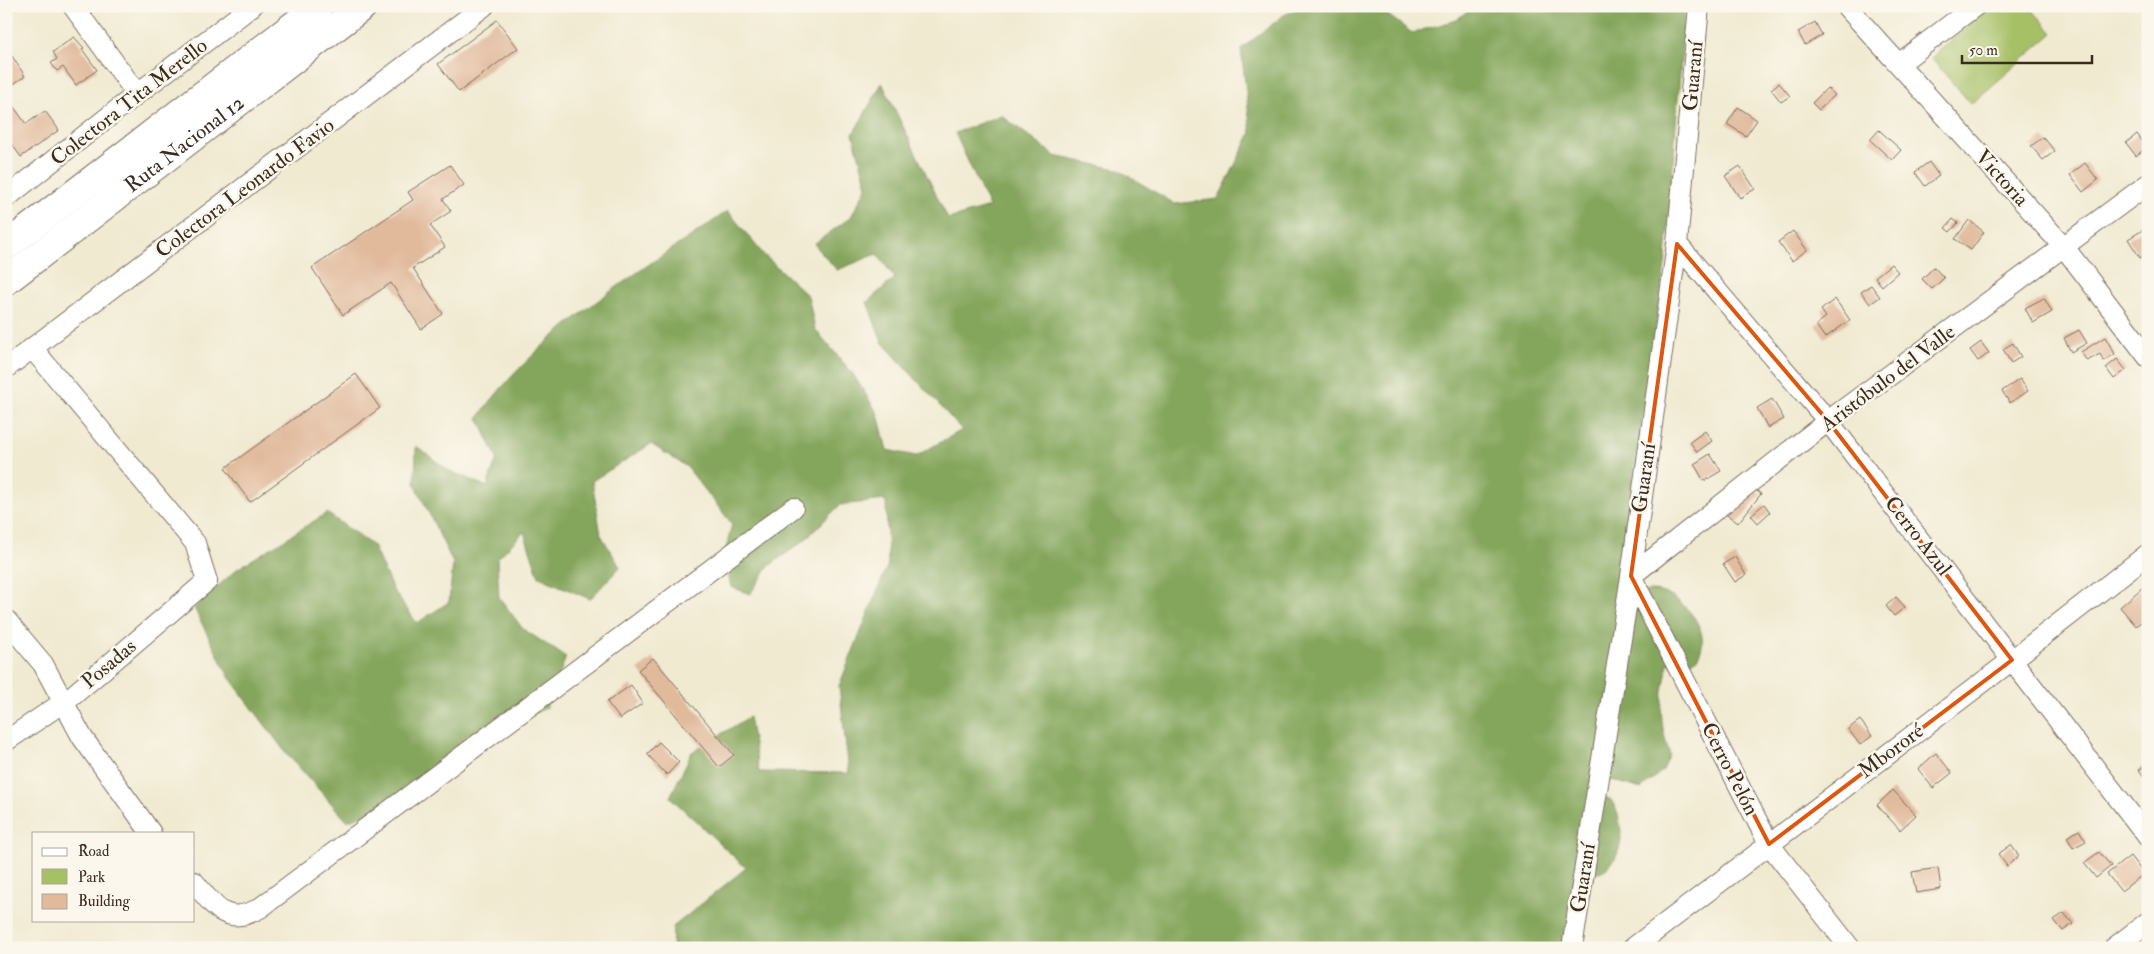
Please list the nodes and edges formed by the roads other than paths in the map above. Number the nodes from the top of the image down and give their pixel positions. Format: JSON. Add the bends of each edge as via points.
{"nodes":[{"id":1,"x":73,"y":6,"type":"edge"},
{"id":2,"x":252,"y":6,"type":"edge"},
{"id":3,"x":319,"y":6,"type":"edge"},
{"id":4,"x":363,"y":6,"type":"edge"},
{"id":5,"x":484,"y":6,"type":"edge"},
{"id":6,"x":1699,"y":6,"type":"edge"},
{"id":7,"x":1846,"y":6,"type":"edge"},
{"id":8,"x":1975,"y":6,"type":"edge"},
{"id":9,"x":1900,"y":63,"type":"junction"},
{"id":10,"x":137,"y":94,"type":"junction"},
{"id":11,"x":2148,"y":184,"type":"edge"},
{"id":12,"x":6,"y":198,"type":"edge"},
{"id":13,"x":1676,"y":244,"type":"junction"},
{"id":14,"x":6,"y":246,"type":"edge"},
{"id":15,"x":2064,"y":248,"type":"junction"},
{"id":16,"x":6,"y":281,"type":"edge"},
{"id":17,"x":33,"y":349,"type":"junction"},
{"id":18,"x":2148,"y":358,"type":"edge"},
{"id":19,"x":6,"y":368,"type":"edge"},
{"id":20,"x":1828,"y":421,"type":"junction"},
{"id":21,"x":793,"y":508,"type":"dead end"},
{"id":22,"x":2148,"y":554,"type":"edge"},
{"id":23,"x":1631,"y":576,"type":"junction"},
{"id":24,"x":6,"y":620,"type":"edge"},
{"id":25,"x":2012,"y":660,"type":"junction"},
{"id":26,"x":63,"y":702,"type":"junction"},
{"id":27,"x":6,"y":741,"type":"edge"},
{"id":28,"x":150,"y":832,"type":"edge"},
{"id":29,"x":2148,"y":837,"type":"edge"},
{"id":30,"x":1769,"y":844,"type":"junction"},
{"id":31,"x":195,"y":883,"type":"edge"},
{"id":32,"x":2148,"y":922,"type":"edge"},
{"id":33,"x":1572,"y":948,"type":"edge"},
{"id":34,"x":1634,"y":948,"type":"edge"},
{"id":35,"x":1850,"y":948,"type":"edge"},
{"id":36,"x":2114,"y":948,"type":"edge"}],
"edges":[{"from":1,"to":10,"type":"street"},
{"from":2,"to":10,"type":"street","name":"Colectora Tita Merello"},
{"from":3,"to":14,"type":"highway","name":"Ruta Nacional 12"},
{"from":4,"to":16,"type":"highway","name":"Ruta Nacional 12"},
{"from":5,"to":17,"type":"street","name":"Colectora Leonardo Favio"},
{"from":6,"to":13,"type":"street","name":"Guaraní"},
{"from":7,"to":9,"type":"street","name":"Victoria"},
{"from":8,"to":9,"type":"street"},
{"from":9,"to":15,"type":"street","name":"Victoria"},
{"from":10,"to":12,"type":"street","name":"Colectora Tita Merello"},
{"from":11,"to":15,"type":"street","name":"Aristóbulo del Valle"},
{"from":13,"to":20,"type":"street","name":"Cerro Azul"},
{"from":13,"to":23,"type":"street","name":"Guaraní"},
{"from":15,"to":18,"type":"street","name":"Victoria"},
{"from":15,"to":20,"type":"street","name":"Aristóbulo del Valle"},
{"from":17,"to":19,"type":"street","name":"Colectora Leonardo Favio"},
{"from":17,"to":26,"type":"street","name":"Posadas","via":[[195,543],[207,581]]},
{"from":20,"to":23,"type":"street","name":"Aristóbulo del Valle"},
{"from":20,"to":25,"type":"street","name":"Cerro Azul"},
{"from":21,"to":31,"type":"street","via":[[260,908],[246,916],[232,917],[217,910]]},
{"from":22,"to":25,"type":"street","name":"Mbororé"},
{"from":23,"to":30,"type":"street","name":"Cerro Pelón"},
{"from":23,"to":33,"type":"street","name":"Guaraní"},
{"from":24,"to":26,"type":"street","via":[[42,664]]},
{"from":25,"to":29,"type":"street","name":"Cerro Azul"},
{"from":25,"to":30,"type":"street","name":"Mbororé"},
{"from":26,"to":27,"type":"street","name":"Posadas"},
{"from":26,"to":28,"type":"street","via":[[82,737]]},
{"from":30,"to":34,"type":"street","name":"Mbororé"},
{"from":30,"to":35,"type":"street","name":"Cerro Pelón"},
{"from":32,"to":36,"type":"street"}]}
